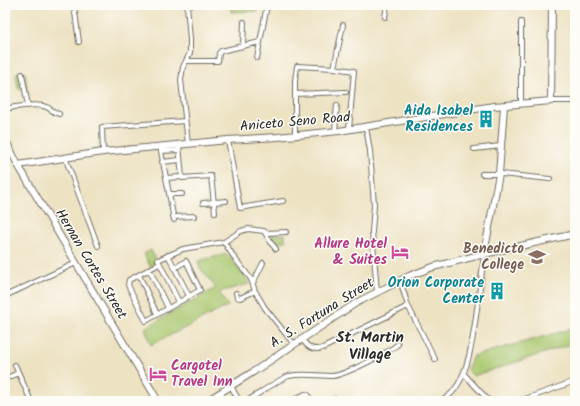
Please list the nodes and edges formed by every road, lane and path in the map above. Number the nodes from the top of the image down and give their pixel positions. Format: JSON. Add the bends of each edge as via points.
{"nodes":[{"id":1,"x":74,"y":5,"type":"edge"},
{"id":2,"x":193,"y":5,"type":"edge"},
{"id":3,"x":267,"y":5,"type":"edge"},
{"id":4,"x":387,"y":5,"type":"edge"},
{"id":5,"x":552,"y":5,"type":"edge"},
{"id":6,"x":187,"y":6,"type":"edge"},
{"id":7,"x":385,"y":17,"type":"dead end"},
{"id":8,"x":244,"y":22,"type":"dead end"},
{"id":9,"x":521,"y":22,"type":"dead end"},
{"id":10,"x":343,"y":25,"type":"dead end"},
{"id":11,"x":79,"y":42,"type":"dead end"},
{"id":12,"x":260,"y":42,"type":"junction"},
{"id":13,"x":243,"y":46,"type":"junction"},
{"id":14,"x":258,"y":58,"type":"dead end"},
{"id":15,"x":186,"y":61,"type":"junction"},
{"id":16,"x":334,"y":68,"type":"junction"},
{"id":17,"x":22,"y":74,"type":"dead end"},
{"id":18,"x":346,"y":92,"type":"dead end"},
{"id":19,"x":295,"y":94,"type":"junction"},
{"id":20,"x":551,"y":101,"type":"junction"},
{"id":21,"x":575,"y":101,"type":"edge"},
{"id":22,"x":337,"y":105,"type":"dead end"},
{"id":23,"x":521,"y":105,"type":"junction"},
{"id":24,"x":28,"y":106,"type":"junction"},
{"id":25,"x":504,"y":106,"type":"junction"},
{"id":26,"x":5,"y":109,"type":"edge"},
{"id":27,"x":59,"y":114,"type":"dead end"},
{"id":28,"x":185,"y":121,"type":"junction"},
{"id":29,"x":366,"y":127,"type":"junction"},
{"id":30,"x":349,"y":129,"type":"junction"},
{"id":31,"x":335,"y":131,"type":"junction"},
{"id":32,"x":295,"y":136,"type":"junction"},
{"id":33,"x":5,"y":139,"type":"edge"},
{"id":34,"x":228,"y":140,"type":"junction"},
{"id":35,"x":188,"y":144,"type":"junction"},
{"id":36,"x":501,"y":146,"type":"junction"},
{"id":37,"x":179,"y":147,"type":"junction"},
{"id":38,"x":160,"y":149,"type":"junction"},
{"id":39,"x":474,"y":150,"type":"dead end"},
{"id":40,"x":103,"y":152,"type":"junction"},
{"id":41,"x":65,"y":157,"type":"junction"},
{"id":42,"x":180,"y":160,"type":"dead end"},
{"id":43,"x":162,"y":162,"type":"junction"},
{"id":44,"x":18,"y":164,"type":"junction"},
{"id":45,"x":482,"y":174,"type":"dead end"},
{"id":46,"x":499,"y":174,"type":"junction"},
{"id":47,"x":181,"y":177,"type":"dead end"},
{"id":48,"x":166,"y":178,"type":"junction"},
{"id":49,"x":550,"y":179,"type":"dead end"},
{"id":50,"x":169,"y":194,"type":"junction"},
{"id":51,"x":182,"y":194,"type":"dead end"},
{"id":52,"x":226,"y":201,"type":"dead end"},
{"id":53,"x":283,"y":201,"type":"dead end"},
{"id":54,"x":214,"y":202,"type":"junction"},
{"id":55,"x":203,"y":203,"type":"dead end"},
{"id":56,"x":216,"y":213,"type":"dead end"},
{"id":57,"x":194,"y":216,"type":"dead end"},
{"id":58,"x":286,"y":232,"type":"dead end"},
{"id":59,"x":266,"y":234,"type":"junction"},
{"id":60,"x":575,"y":234,"type":"edge"},
{"id":61,"x":224,"y":242,"type":"junction"},
{"id":62,"x":98,"y":246,"type":"dead end"},
{"id":63,"x":276,"y":249,"type":"dead end"},
{"id":64,"x":484,"y":254,"type":"junction"},
{"id":65,"x":168,"y":255,"type":"junction"},
{"id":66,"x":76,"y":263,"type":"junction"},
{"id":67,"x":262,"y":263,"type":"dead end"},
{"id":68,"x":159,"y":264,"type":"junction"},
{"id":69,"x":175,"y":268,"type":"junction"},
{"id":70,"x":149,"y":269,"type":"junction"},
{"id":71,"x":139,"y":275,"type":"junction"},
{"id":72,"x":400,"y":280,"type":"junction"},
{"id":73,"x":252,"y":283,"type":"junction"},
{"id":74,"x":255,"y":291,"type":"junction"},
{"id":75,"x":377,"y":292,"type":"junction"},
{"id":76,"x":236,"y":293,"type":"dead end"},
{"id":77,"x":5,"y":296,"type":"edge"},
{"id":78,"x":189,"y":296,"type":"junction"},
{"id":79,"x":179,"y":302,"type":"junction"},
{"id":80,"x":408,"y":306,"type":"junction"},
{"id":81,"x":168,"y":308,"type":"junction"},
{"id":82,"x":158,"y":314,"type":"junction"},
{"id":83,"x":302,"y":339,"type":"junction"},
{"id":84,"x":294,"y":344,"type":"junction"},
{"id":85,"x":398,"y":344,"type":"dead end"},
{"id":86,"x":435,"y":359,"type":"dead end"},
{"id":87,"x":15,"y":365,"type":"dead end"},
{"id":88,"x":18,"y":373,"type":"junction"},
{"id":89,"x":464,"y":374,"type":"junction"},
{"id":90,"x":5,"y":379,"type":"edge"},
{"id":91,"x":575,"y":381,"type":"edge"},
{"id":92,"x":231,"y":386,"type":"junction"},
{"id":93,"x":335,"y":399,"type":"dead end"},
{"id":94,"x":31,"y":401,"type":"edge"},
{"id":95,"x":158,"y":401,"type":"edge"},
{"id":96,"x":207,"y":401,"type":"edge"},
{"id":97,"x":240,"y":401,"type":"edge"},
{"id":98,"x":246,"y":401,"type":"edge"},
{"id":99,"x":292,"y":401,"type":"edge"},
{"id":100,"x":311,"y":401,"type":"edge"},
{"id":101,"x":330,"y":401,"type":"edge"},
{"id":102,"x":441,"y":401,"type":"edge"},
{"id":103,"x":489,"y":401,"type":"edge"},
{"id":104,"x":520,"y":401,"type":"edge"}],
"edges":[{"from":1,"to":11,"type":"street"},
{"from":2,"to":6,"type":"street"},
{"from":3,"to":12,"type":"street"},
{"from":4,"to":7,"type":"street"},
{"from":5,"to":20,"type":"street"},
{"from":6,"to":15,"type":"street","via":[[190,53]]},
{"from":8,"to":13,"type":"street"},
{"from":9,"to":23,"type":"street"},
{"from":10,"to":16,"type":"street"},
{"from":12,"to":13,"type":"street"},
{"from":12,"to":14,"type":"street"},
{"from":13,"to":15,"type":"street","via":[[221,51],[218,61]]},
{"from":15,"to":28,"type":"street","via":[[181,71]]},
{"from":16,"to":19,"type":"street","via":[[297,66]]},
{"from":16,"to":30,"type":"street","via":[[355,73]]},
{"from":17,"to":24,"type":"street"},
{"from":18,"to":19,"type":"street"},
{"from":19,"to":32,"type":"street"},
{"from":20,"to":21,"type":"street","name":"Aniceto Seno Road"},
{"from":20,"to":23,"type":"street","name":"Aniceto Seno Road"},
{"from":22,"to":31,"type":"street"},
{"from":23,"to":25,"type":"street","name":"Aniceto Seno Road"},
{"from":24,"to":26,"type":"street"},
{"from":24,"to":27,"type":"street","via":[[46,107]]},
{"from":25,"to":29,"type":"street","name":"Aniceto Seno Road"},
{"from":25,"to":36,"type":"street"},
{"from":28,"to":35,"type":"street"},
{"from":28,"to":40,"type":"street","via":[[102,127]]},
{"from":29,"to":30,"type":"street","name":"Aniceto Seno Road"},
{"from":29,"to":75,"type":"street","via":[[374,205],[372,232]]},
{"from":30,"to":31,"type":"street","name":"Aniceto Seno Road"},
{"from":31,"to":32,"type":"street","name":"Aniceto Seno Road"},
{"from":32,"to":34,"type":"street","name":"Aniceto Seno Road"},
{"from":33,"to":44,"type":"street","name":"Hernan Cortes Street"},
{"from":34,"to":35,"type":"street","name":"Aniceto Seno Road"},
{"from":34,"to":53,"type":"street","via":[[240,208]]},
{"from":35,"to":37,"type":"street","name":"Aniceto Seno Road"},
{"from":36,"to":39,"type":"street"},
{"from":36,"to":46,"type":"street"},
{"from":37,"to":38,"type":"street","name":"Aniceto Seno Road"},
{"from":37,"to":54,"type":"street","via":[[182,178],[211,176]]},
{"from":38,"to":40,"type":"street","name":"Aniceto Seno Road"},
{"from":38,"to":43,"type":"street"},
{"from":40,"to":41,"type":"street","name":"Aniceto Seno Road"},
{"from":41,"to":44,"type":"street","name":"Aniceto Seno Road"},
{"from":41,"to":62,"type":"street"},
{"from":42,"to":43,"type":"street"},
{"from":43,"to":48,"type":"street"},
{"from":44,"to":66,"type":"street","name":"Hernan Cortes Street"},
{"from":45,"to":46,"type":"street"},
{"from":46,"to":49,"type":"street"},
{"from":46,"to":64,"type":"street"},
{"from":47,"to":48,"type":"street"},
{"from":48,"to":50,"type":"street"},
{"from":50,"to":51,"type":"street"},
{"from":50,"to":57,"type":"street","via":[[174,218]]},
{"from":52,"to":54,"type":"street"},
{"from":54,"to":55,"type":"street"},
{"from":54,"to":56,"type":"street"},
{"from":58,"to":59,"type":"street"},
{"from":59,"to":61,"type":"street","via":[[258,230],[241,231]]},
{"from":59,"to":63,"type":"street"},
{"from":60,"to":64,"type":"street","name":"A. S. Fortuna Street"},
{"from":61,"to":65,"type":"street","via":[[184,249]]},
{"from":61,"to":73,"type":"street"},
{"from":64,"to":72,"type":"street","name":"A. S. Fortuna Street","via":[[433,267]]},
{"from":64,"to":89,"type":"street","via":[[470,357]]},
{"from":65,"to":68,"type":"street","via":[[158,260]]},
{"from":65,"to":69,"type":"street"},
{"from":66,"to":77,"type":"street"},
{"from":66,"to":95,"type":"street","name":"Hernan Cortes Street"},
{"from":67,"to":73,"type":"street"},
{"from":68,"to":70,"type":"street"},
{"from":68,"to":79,"type":"street"},
{"from":69,"to":78,"type":"street"},
{"from":69,"to":78,"type":"street","via":[[186,261],[200,290]]},
{"from":70,"to":71,"type":"street"},
{"from":70,"to":81,"type":"street"},
{"from":71,"to":82,"type":"street"},
{"from":71,"to":82,"type":"street","via":[[129,280],[128,285],[146,321]]},
{"from":72,"to":75,"type":"street","name":"A. S. Fortuna Street"},
{"from":72,"to":80,"type":"street"},
{"from":73,"to":74,"type":"street"},
{"from":74,"to":76,"type":"street","via":[[240,298]]},
{"from":74,"to":84,"type":"street","via":[[265,308]]},
{"from":75,"to":83,"type":"street","name":"A. S. Fortuna Street"},
{"from":78,"to":79,"type":"street"},
{"from":79,"to":81,"type":"street"},
{"from":80,"to":83,"type":"street","via":[[323,348],[310,348]]},
{"from":80,"to":86,"type":"street"},
{"from":81,"to":82,"type":"street"},
{"from":83,"to":84,"type":"street","name":"A. S. Fortuna Street"},
{"from":84,"to":92,"type":"street","name":"A. S. Fortuna Street"},
{"from":85,"to":98,"type":"street","via":[[342,374],[287,377]]},
{"from":87,"to":88,"type":"street"},
{"from":88,"to":90,"type":"street"},
{"from":88,"to":94,"type":"street"},
{"from":89,"to":102,"type":"street","via":[[450,395]]},
{"from":89,"to":103,"type":"street"},
{"from":91,"to":104,"type":"street"},
{"from":92,"to":96,"type":"street","name":"A. S. Fortuna Street"},
{"from":92,"to":97,"type":"street"},
{"from":93,"to":101,"type":"street"},
{"from":99,"to":100,"type":"street","via":[[305,394]]}]}
